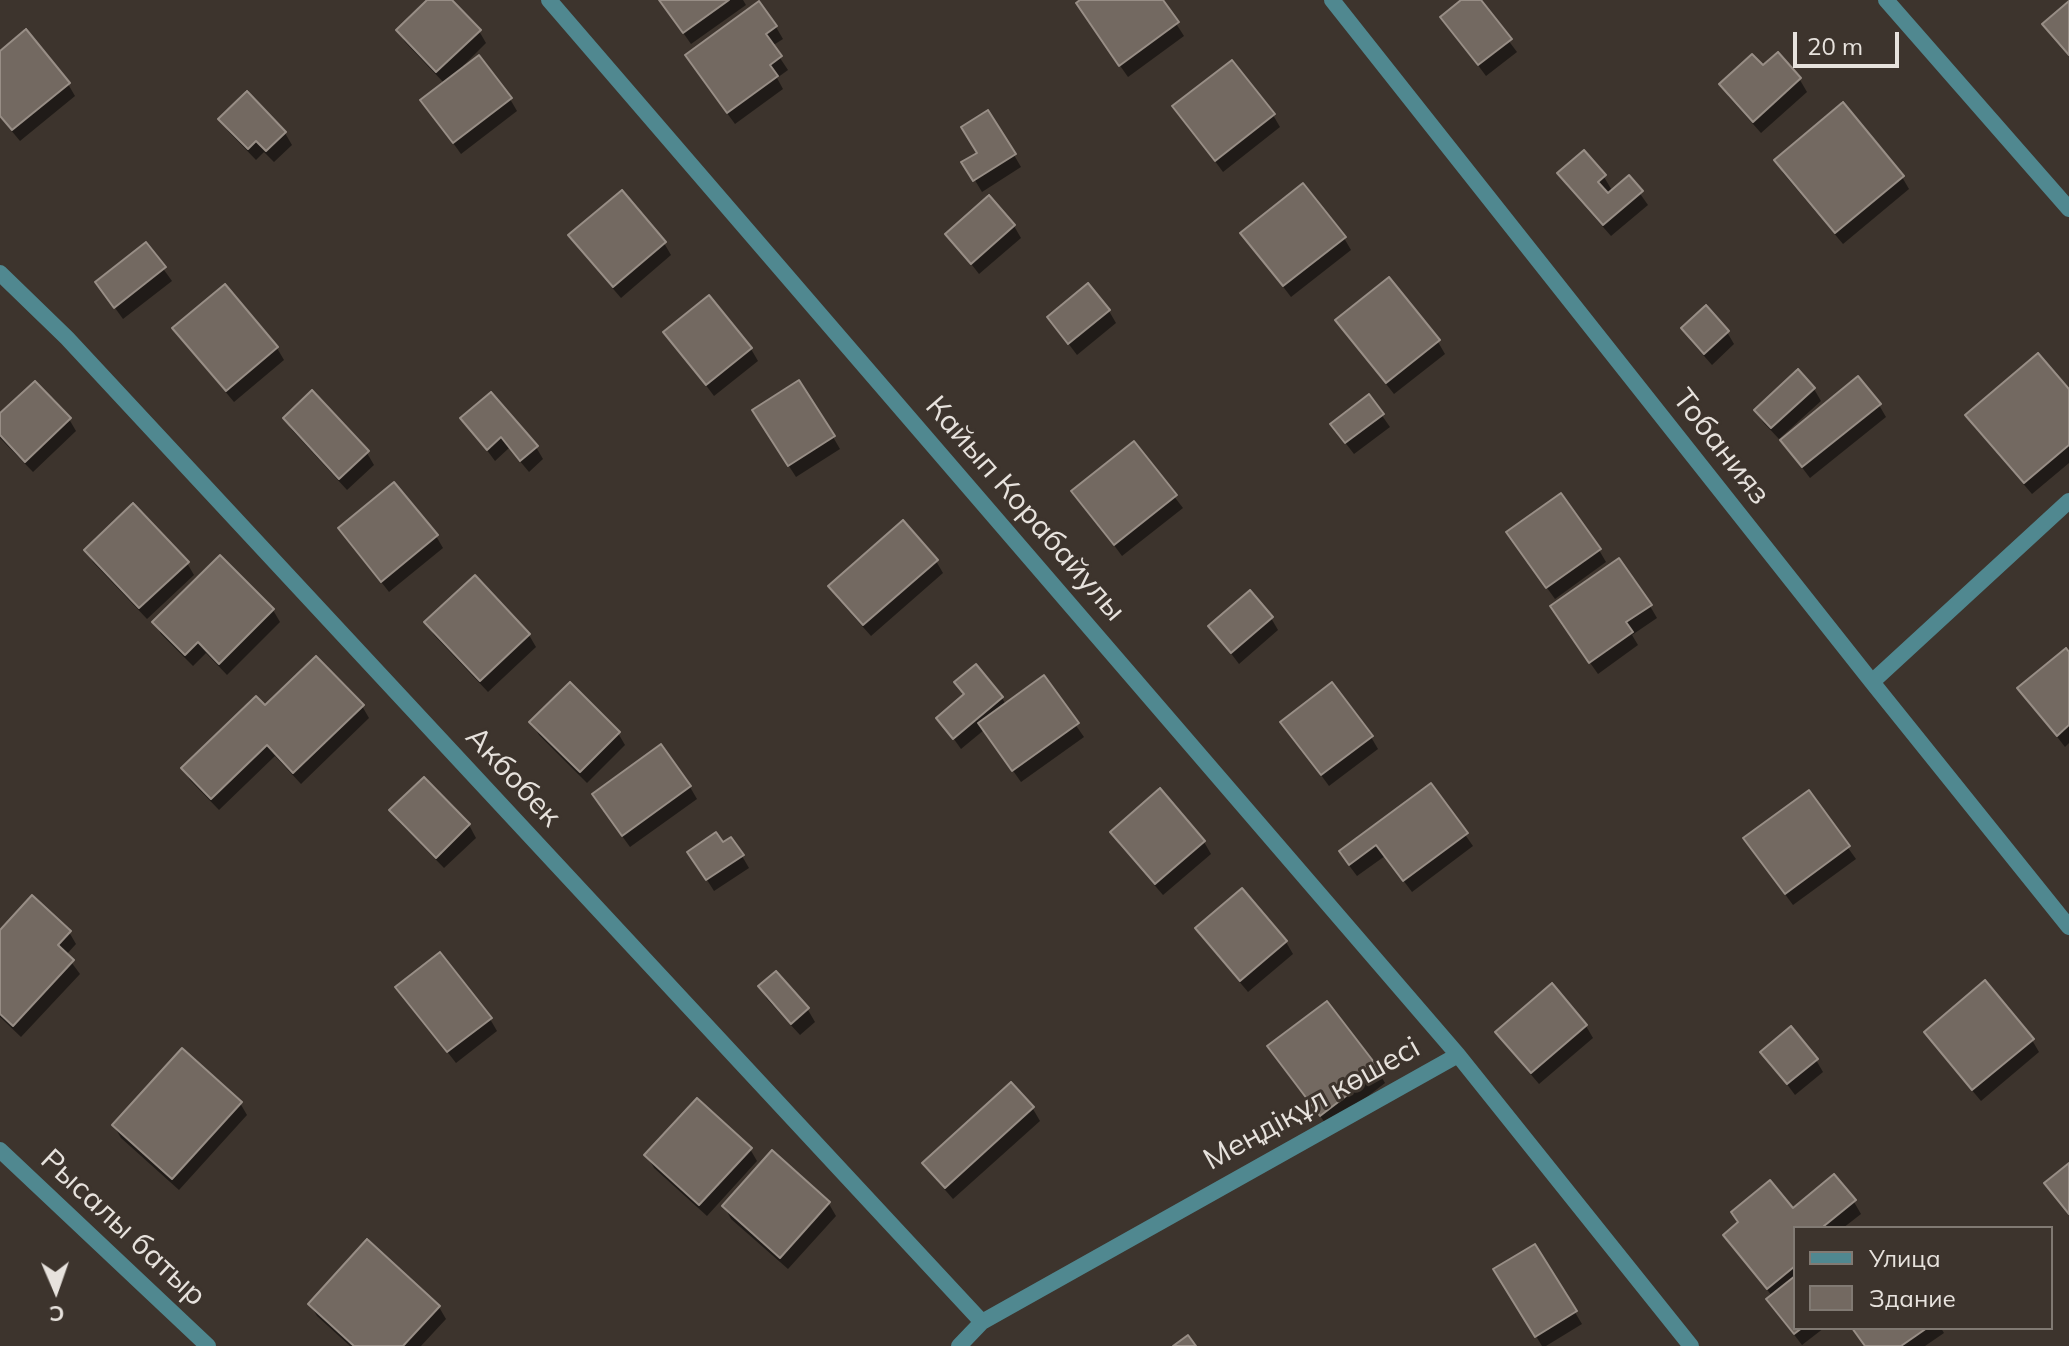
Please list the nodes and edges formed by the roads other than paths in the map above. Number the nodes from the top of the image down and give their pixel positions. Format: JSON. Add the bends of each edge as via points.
{"nodes":[{"id":1,"x":549,"y":0,"type":"edge"},
{"id":2,"x":1332,"y":0,"type":"edge"},
{"id":3,"x":1886,"y":0,"type":"edge"},
{"id":4,"x":2069,"y":209,"type":"edge"},
{"id":5,"x":0,"y":273,"type":"edge"},
{"id":6,"x":2069,"y":501,"type":"edge"},
{"id":7,"x":1872,"y":682,"type":"junction"},
{"id":8,"x":2069,"y":927,"type":"edge"},
{"id":9,"x":1458,"y":1055,"type":"junction"},
{"id":10,"x":0,"y":1150,"type":"edge"},
{"id":11,"x":982,"y":1322,"type":"junction"},
{"id":12,"x":208,"y":1346,"type":"edge"},
{"id":13,"x":959,"y":1346,"type":"edge"},
{"id":14,"x":1691,"y":1346,"type":"edge"}],
"edges":[{"from":1,"to":9,"type":"street","name":"Кайып Корабайулы"},
{"from":2,"to":7,"type":"street","name":"Тобанияз"},
{"from":3,"to":4,"type":"street"},
{"from":5,"to":11,"type":"street","name":"Акбобек","via":[[67,338]]},
{"from":6,"to":7,"type":"street"},
{"from":7,"to":8,"type":"street","name":"Тобанияз"},
{"from":9,"to":11,"type":"street","name":"Меңдіқұл көшесі"},
{"from":9,"to":14,"type":"street","name":"Меңдіқұл көшесі"},
{"from":10,"to":12,"type":"street","name":"Рысалы батыр"},
{"from":11,"to":13,"type":"street","name":"Меңдіқұл көшесі"}]}
